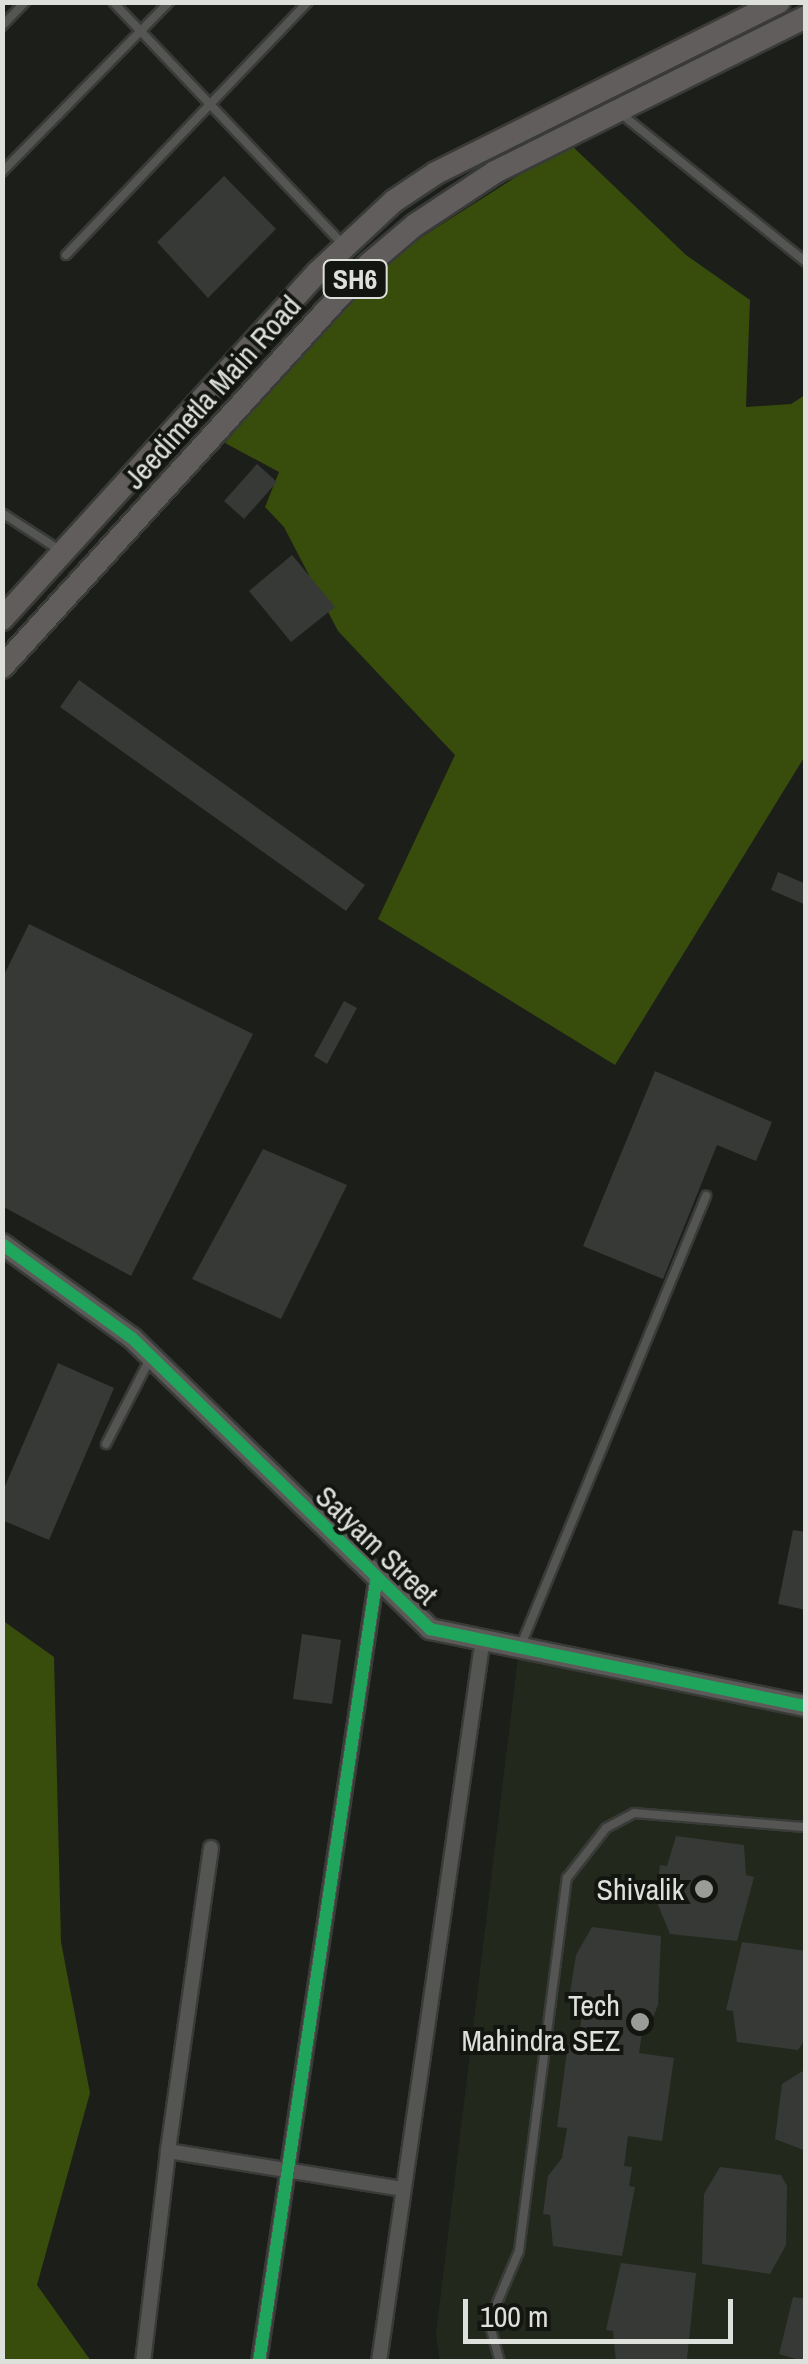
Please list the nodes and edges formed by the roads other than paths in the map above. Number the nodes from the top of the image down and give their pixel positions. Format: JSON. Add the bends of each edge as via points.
{"nodes":[{"id":1,"x":25,"y":2,"type":"edge"},
{"id":2,"x":113,"y":2,"type":"edge"},
{"id":3,"x":169,"y":2,"type":"edge"},
{"id":4,"x":308,"y":2,"type":"edge"},
{"id":5,"x":791,"y":11,"type":"edge"},
{"id":6,"x":2,"y":26,"type":"edge"},
{"id":7,"x":141,"y":32,"type":"junction"},
{"id":8,"x":209,"y":104,"type":"junction"},
{"id":9,"x":617,"y":110,"type":"junction"},
{"id":10,"x":2,"y":172,"type":"edge"},
{"id":11,"x":344,"y":245,"type":"junction"},
{"id":12,"x":66,"y":256,"type":"dead end"},
{"id":13,"x":806,"y":262,"type":"edge"},
{"id":14,"x":2,"y":513,"type":"edge"},
{"id":15,"x":63,"y":552,"type":"junction"},
{"id":16,"x":2,"y":619,"type":"edge"},
{"id":17,"x":2,"y":667,"type":"edge"},
{"id":18,"x":706,"y":1196,"type":"dead end"},
{"id":19,"x":2,"y":1244,"type":"edge"},
{"id":20,"x":150,"y":1357,"type":"junction"},
{"id":21,"x":106,"y":1444,"type":"dead end"},
{"id":22,"x":376,"y":1582,"type":"junction"},
{"id":23,"x":482,"y":1645,"type":"junction"},
{"id":24,"x":519,"y":1649,"type":"junction"},
{"id":25,"x":806,"y":1706,"type":"edge"},
{"id":26,"x":806,"y":1827,"type":"edge"},
{"id":27,"x":211,"y":1848,"type":"dead end"},
{"id":28,"x":168,"y":2151,"type":"junction"},
{"id":29,"x":287,"y":2171,"type":"junction"},
{"id":30,"x":402,"y":2189,"type":"junction"},
{"id":31,"x":143,"y":2362,"type":"edge"},
{"id":32,"x":259,"y":2362,"type":"edge"},
{"id":33,"x":379,"y":2362,"type":"edge"},
{"id":34,"x":500,"y":2362,"type":"edge"}],
"edges":[{"from":1,"to":6,"type":"lane"},
{"from":2,"to":7,"type":"lane"},
{"from":3,"to":7,"type":"lane"},
{"from":4,"to":8,"type":"lane"},
{"from":5,"to":9,"type":"main road","name":"Jeedimetla Main Road","number":"SH6"},
{"from":5,"to":11,"type":"main road","name":"Jeedimetla Main Road","number":"SH6","via":[[436,173]]},
{"from":7,"to":8,"type":"lane"},
{"from":7,"to":10,"type":"lane"},
{"from":8,"to":11,"type":"lane"},
{"from":8,"to":12,"type":"lane"},
{"from":9,"to":13,"type":"lane"},
{"from":9,"to":17,"type":"main road","name":"Jeedimetla Main Road","number":"SH6","via":[[454,196],[369,264]]},
{"from":11,"to":15,"type":"main road","name":"Jeedimetla Main Road","number":"SH6"},
{"from":14,"to":15,"type":"lane"},
{"from":15,"to":16,"type":"main road","name":"Jeedimetla Main Road","number":"SH6"},
{"from":18,"to":24,"type":"lane"},
{"from":19,"to":20,"type":"street","name":"Satyam Street","via":[[90,1302]]},
{"from":20,"to":21,"type":"lane"},
{"from":20,"to":22,"type":"street","name":"Satyam Street"},
{"from":22,"to":23,"type":"street","name":"Satyam Street","via":[[430,1629]]},
{"from":22,"to":29,"type":"street"},
{"from":23,"to":24,"type":"street","name":"Satyam Street"},
{"from":23,"to":30,"type":"street"},
{"from":24,"to":25,"type":"street","name":"Satyam Street"},
{"from":26,"to":34,"type":"lane","via":[[634,1813],[606,1828],[567,1878],[520,2252],[489,2322]]},
{"from":27,"to":28,"type":"street"},
{"from":28,"to":29,"type":"street"},
{"from":28,"to":31,"type":"street"},
{"from":29,"to":30,"type":"street"},
{"from":29,"to":32,"type":"street"},
{"from":30,"to":33,"type":"street"}]}
